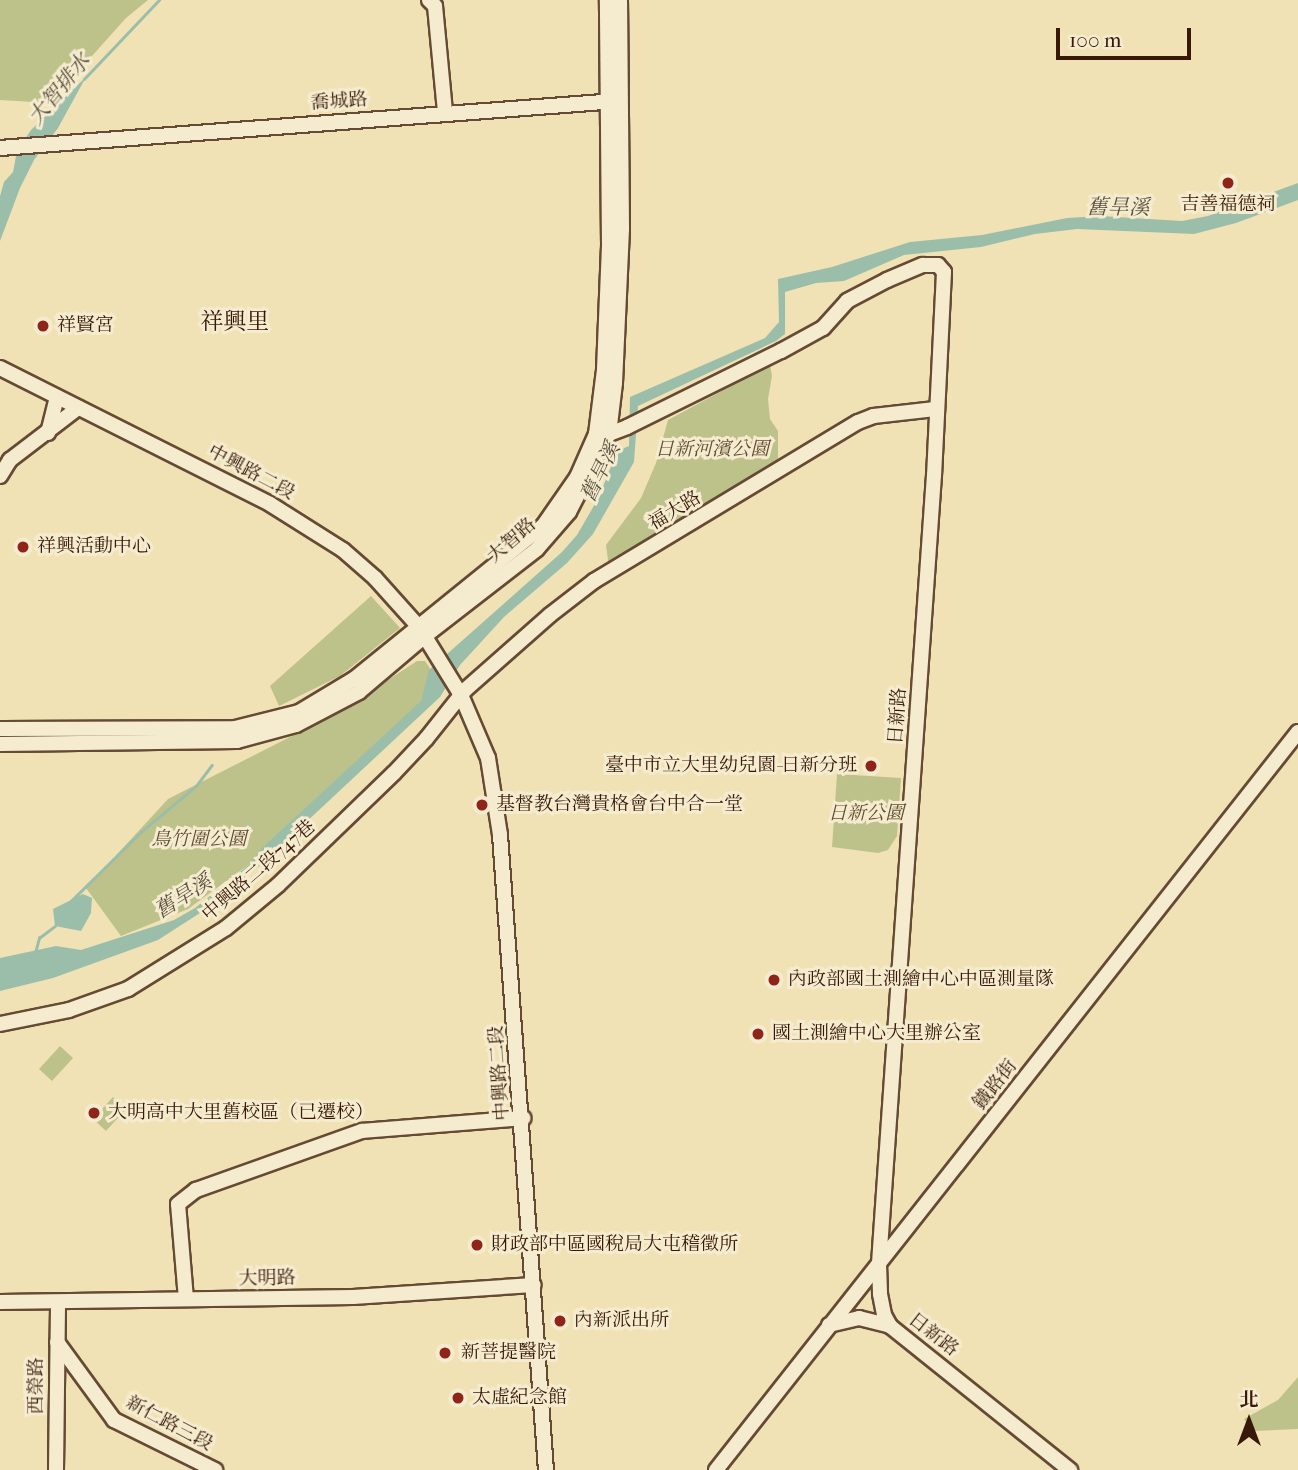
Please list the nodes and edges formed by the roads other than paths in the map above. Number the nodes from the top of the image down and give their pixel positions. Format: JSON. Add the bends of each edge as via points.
{"nodes":[{"id":1,"x":429,"y":0,"type":"edge"},
{"id":2,"x":607,"y":0,"type":"edge"},
{"id":3,"x":620,"y":0,"type":"edge"},
{"id":4,"x":614,"y":101,"type":"junction"},
{"id":5,"x":445,"y":112,"type":"junction"},
{"id":6,"x":4,"y":146,"type":"edge"},
{"id":7,"x":5,"y":371,"type":"edge"},
{"id":8,"x":57,"y":397,"type":"junction"},
{"id":9,"x":78,"y":408,"type":"junction"},
{"id":10,"x":935,"y":410,"type":"junction"},
{"id":11,"x":48,"y":433,"type":"junction"},
{"id":12,"x":603,"y":434,"type":"junction"},
{"id":13,"x":0,"y":476,"type":"edge"},
{"id":14,"x":422,"y":632,"type":"junction"},
{"id":15,"x":461,"y":695,"type":"junction"},
{"id":16,"x":0,"y":729,"type":"edge"},
{"id":17,"x":1298,"y":732,"type":"edge"},
{"id":18,"x":0,"y":744,"type":"edge"},
{"id":19,"x":0,"y":1024,"type":"edge"},
{"id":20,"x":523,"y":1118,"type":"junction"},
{"id":21,"x":879,"y":1264,"type":"junction"},
{"id":22,"x":534,"y":1285,"type":"junction"},
{"id":23,"x":0,"y":1290,"type":"edge"},
{"id":24,"x":186,"y":1299,"type":"junction"},
{"id":25,"x":5,"y":1302,"type":"edge"},
{"id":26,"x":58,"y":1302,"type":"junction"},
{"id":27,"x":829,"y":1325,"type":"junction"},
{"id":28,"x":890,"y":1326,"type":"junction"},
{"id":29,"x":57,"y":1342,"type":"junction"},
{"id":30,"x":720,"y":1465,"type":"edge"},
{"id":31,"x":56,"y":1470,"type":"edge"},
{"id":32,"x":215,"y":1470,"type":"edge"},
{"id":33,"x":546,"y":1470,"type":"edge"},
{"id":34,"x":1070,"y":1470,"type":"edge"}],
"edges":[{"from":1,"to":5,"type":"street","via":[[435,6]]},
{"from":2,"to":4,"type":"street","name":"大智路"},
{"from":3,"to":4,"type":"street","name":"大智路"},
{"from":4,"to":5,"type":"street","name":"喬城路"},
{"from":4,"to":12,"type":"street","name":"大智路"},
{"from":5,"to":6,"type":"street","name":"喬城路"},
{"from":7,"to":8,"type":"street","name":"中興路二段"},
{"from":8,"to":9,"type":"street","name":"中興路二段"},
{"from":8,"to":11,"type":"street"},
{"from":9,"to":11,"type":"street"},
{"from":9,"to":14,"type":"street","name":"中興路二段","via":[[303,523],[375,578]]},
{"from":10,"to":12,"type":"street","name":"日新路","via":[[945,283],[944,272],[931,264],[847,301],[823,328],[633,424]]},
{"from":10,"to":15,"type":"street","name":"福大路","via":[[858,422],[594,581],[505,652]]},
{"from":10,"to":21,"type":"street","name":"日新路"},
{"from":11,"to":13,"type":"street","via":[[10,460]]},
{"from":12,"to":14,"type":"street","name":"大智路","via":[[542,526]]},
{"from":14,"to":15,"type":"street","name":"中興路二段"},
{"from":14,"to":16,"type":"street","name":"大智路","via":[[320,701],[267,722],[235,728]]},
{"from":14,"to":18,"type":"street","name":"大智路","via":[[359,692],[329,711],[270,735],[207,743]]},
{"from":15,"to":19,"type":"street","name":"中興路二段747巷","via":[[394,773],[226,928],[128,989],[69,1011]]},
{"from":15,"to":20,"type":"street","name":"中興路二段","via":[[488,758],[500,835]]},
{"from":17,"to":21,"type":"street","name":"鐵路街"},
{"from":20,"to":22,"type":"street","name":"中興路二段"},
{"from":20,"to":24,"type":"street","via":[[362,1130],[195,1190],[178,1204]]},
{"from":21,"to":27,"type":"street","name":"鐵路街"},
{"from":21,"to":28,"type":"street","name":"日新路","via":[[881,1302]]},
{"from":22,"to":24,"type":"street","name":"大明路","via":[[353,1297]]},
{"from":22,"to":33,"type":"street","name":"中興路二段","via":[[534,1340]]},
{"from":23,"to":25,"type":"street"},
{"from":24,"to":26,"type":"street","name":"大明路"},
{"from":25,"to":26,"type":"street","name":"大明路"},
{"from":26,"to":29,"type":"street","name":"西榮路"},
{"from":27,"to":28,"type":"street","via":[[859,1318]]},
{"from":27,"to":30,"type":"street","name":"鐵路街"},
{"from":28,"to":34,"type":"street","name":"日新路"},
{"from":29,"to":31,"type":"street","name":"西榮路"},
{"from":29,"to":32,"type":"street","name":"新仁路三段","via":[[114,1420]]}]}
